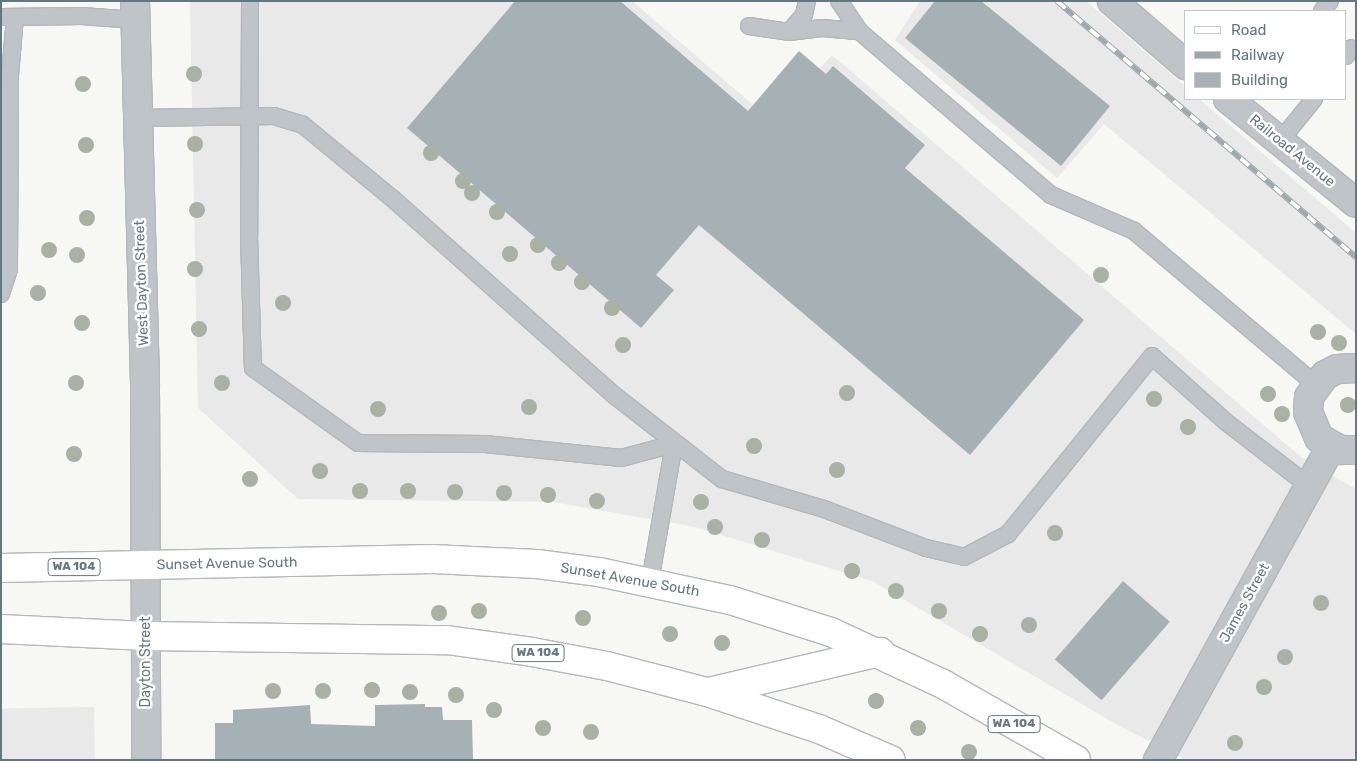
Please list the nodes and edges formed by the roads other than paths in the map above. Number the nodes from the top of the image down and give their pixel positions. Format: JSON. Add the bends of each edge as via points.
{"nodes":[{"id":1,"x":250,"y":1,"type":"edge"},
{"id":2,"x":807,"y":1,"type":"edge"},
{"id":3,"x":839,"y":1,"type":"edge"},
{"id":4,"x":1112,"y":1,"type":"edge"},
{"id":5,"x":135,"y":11,"type":"edge"},
{"id":6,"x":8,"y":17,"type":"edge"},
{"id":7,"x":750,"y":26,"type":"dead end"},
{"id":8,"x":859,"y":31,"type":"junction"},
{"id":9,"x":788,"y":32,"type":"junction"},
{"id":10,"x":1184,"y":63,"type":"edge"},
{"id":11,"x":1313,"y":100,"type":"edge"},
{"id":12,"x":1239,"y":102,"type":"edge"},
{"id":13,"x":252,"y":117,"type":"junction"},
{"id":14,"x":137,"y":118,"type":"junction"},
{"id":15,"x":1280,"y":141,"type":"junction"},
{"id":16,"x":1356,"y":203,"type":"edge"},
{"id":17,"x":1,"y":294,"type":"edge"},
{"id":18,"x":1356,"y":368,"type":"edge"},
{"id":19,"x":1316,"y":384,"type":"junction"},
{"id":20,"x":674,"y":444,"type":"junction"},
{"id":21,"x":1343,"y":448,"type":"edge"},
{"id":22,"x":1309,"y":486,"type":"junction"},
{"id":23,"x":148,"y":565,"type":"junction"},
{"id":24,"x":1,"y":568,"type":"edge"},
{"id":25,"x":650,"y":581,"type":"junction"},
{"id":26,"x":9,"y":632,"type":"edge"},
{"id":27,"x":146,"y":636,"type":"junction"},
{"id":28,"x":880,"y":652,"type":"junction"},
{"id":29,"x":707,"y":692,"type":"junction"},
{"id":30,"x":146,"y":760,"type":"edge"},
{"id":31,"x":891,"y":760,"type":"edge"},
{"id":32,"x":1076,"y":760,"type":"edge"},
{"id":33,"x":1158,"y":760,"type":"edge"}],
"edges":[{"from":1,"to":13,"type":"lane"},
{"from":2,"to":9,"type":"lane","via":[[804,15]]},
{"from":3,"to":8,"type":"lane"},
{"from":4,"to":10,"type":"street"},
{"from":5,"to":6,"type":"lane"},
{"from":5,"to":14,"type":"street","name":"West Dayton Street"},
{"from":6,"to":17,"type":"lane","via":[[9,269]]},
{"from":7,"to":9,"type":"lane"},
{"from":8,"to":9,"type":"lane","via":[[822,28]]},
{"from":8,"to":19,"type":"lane","via":[[1051,195],[1134,231]]},
{"from":11,"to":15,"type":"lane"},
{"from":12,"to":15,"type":"street","name":"Railroad Avenue"},
{"from":13,"to":14,"type":"lane"},
{"from":13,"to":20,"type":"lane","via":[[274,116],[303,125],[392,198]]},
{"from":13,"to":20,"type":"lane","via":[[249,236],[253,368],[358,443],[485,444],[621,458]]},
{"from":14,"to":23,"type":"street","name":"West Dayton Street"},
{"from":15,"to":16,"type":"street","name":"Railroad Avenue"},
{"from":18,"to":19,"type":"street","via":[[1337,369]]},
{"from":19,"to":21,"type":"street","via":[[1308,412],[1319,438]]},
{"from":20,"to":22,"type":"lane","via":[[722,479],[824,509],[926,548],[964,557],[1008,534],[1152,356],[1226,422]]},
{"from":20,"to":25,"type":"lane"},
{"from":21,"to":22,"type":"street","name":"James Street"},
{"from":22,"to":33,"type":"street","name":"James Street"},
{"from":23,"to":24,"type":"main road","number":"WA 104"},
{"from":23,"to":25,"type":"main road","name":"Sunset Avenue South","number":"WA 104","via":[[480,560],[590,570]]},
{"from":23,"to":27,"type":"street","name":"Dayton Street"},
{"from":25,"to":28,"type":"main road","name":"Sunset Avenue South","number":"WA 104","via":[[782,615]]},
{"from":26,"to":27,"type":"main road","number":"WA 104"},
{"from":27,"to":29,"type":"main road","number":"WA 104","via":[[447,640],[607,666]]},
{"from":27,"to":30,"type":"street","name":"Dayton Street"},
{"from":28,"to":29,"type":"main road"},
{"from":28,"to":32,"type":"main road","name":"Sunset Avenue South","number":"WA 104"},
{"from":29,"to":31,"type":"main road","number":"WA 104","via":[[819,729]]}]}
